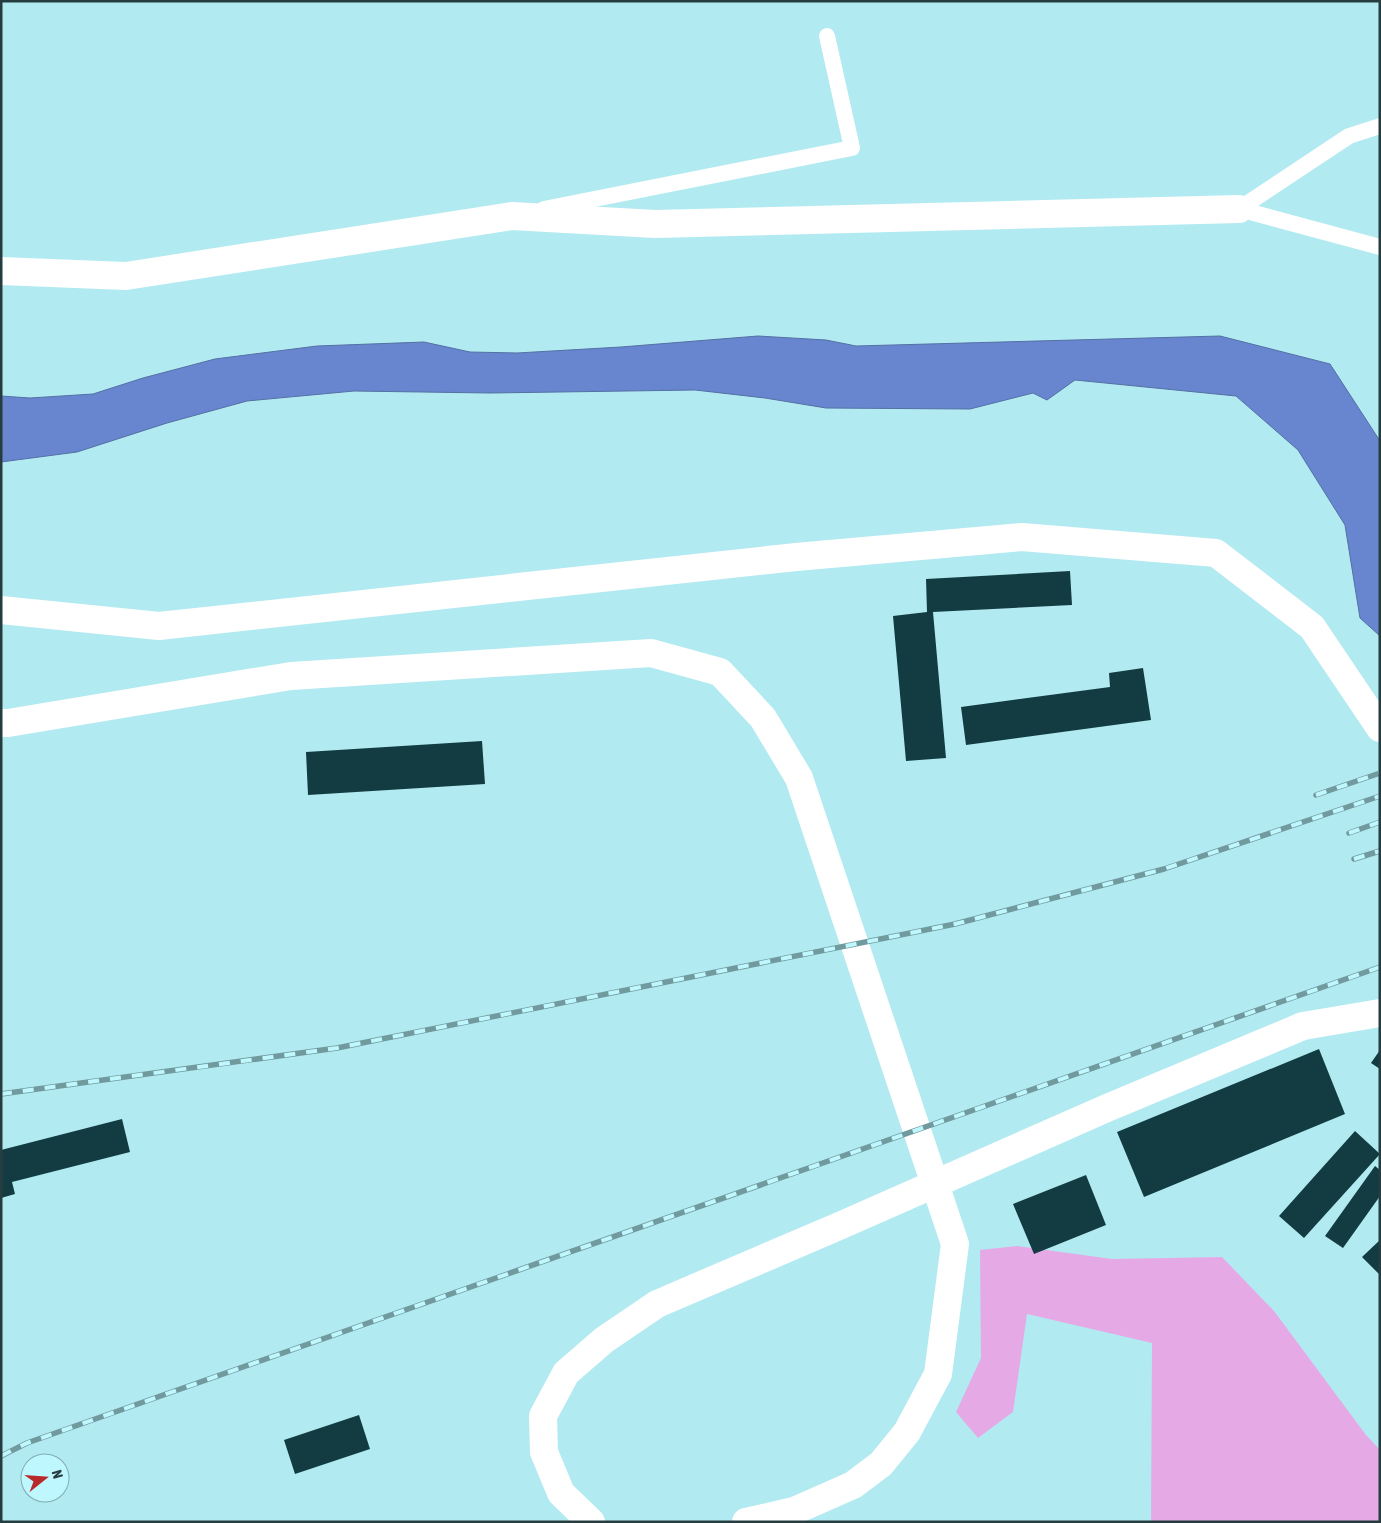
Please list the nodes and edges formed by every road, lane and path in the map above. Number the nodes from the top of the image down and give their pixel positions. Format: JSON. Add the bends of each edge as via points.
{"nodes":[{"id":1,"x":827,"y":36,"type":"dead end"},
{"id":2,"x":1380,"y":126,"type":"edge"},
{"id":3,"x":1239,"y":209,"type":"junction"},
{"id":4,"x":512,"y":216,"type":"junction"},
{"id":5,"x":1380,"y":247,"type":"edge"},
{"id":6,"x":1,"y":271,"type":"edge"},
{"id":7,"x":1,"y":610,"type":"edge"},
{"id":8,"x":1,"y":723,"type":"edge"},
{"id":9,"x":1380,"y":728,"type":"edge"},
{"id":10,"x":1380,"y":1013,"type":"edge"},
{"id":11,"x":591,"y":1522,"type":"edge"},
{"id":12,"x":746,"y":1522,"type":"edge"}],
"edges":[{"from":1,"to":4,"type":"lane","via":[[852,148]]},
{"from":2,"to":3,"type":"lane","via":[[1349,136]]},
{"from":3,"to":4,"type":"street","via":[[655,224]]},
{"from":3,"to":5,"type":"lane"},
{"from":4,"to":6,"type":"street","via":[[126,276]]},
{"from":7,"to":9,"type":"street","via":[[159,626],[786,558],[1022,537],[1206,552],[1216,553],[1312,627]]},
{"from":8,"to":12,"type":"street","via":[[291,676],[651,653],[720,672],[763,718],[799,778],[956,1244],[938,1374],[907,1432],[881,1464],[853,1485],[794,1511]]},
{"from":10,"to":11,"type":"street","via":[[1303,1026],[657,1304],[604,1340],[566,1373],[543,1416],[544,1452],[561,1493]]}]}
